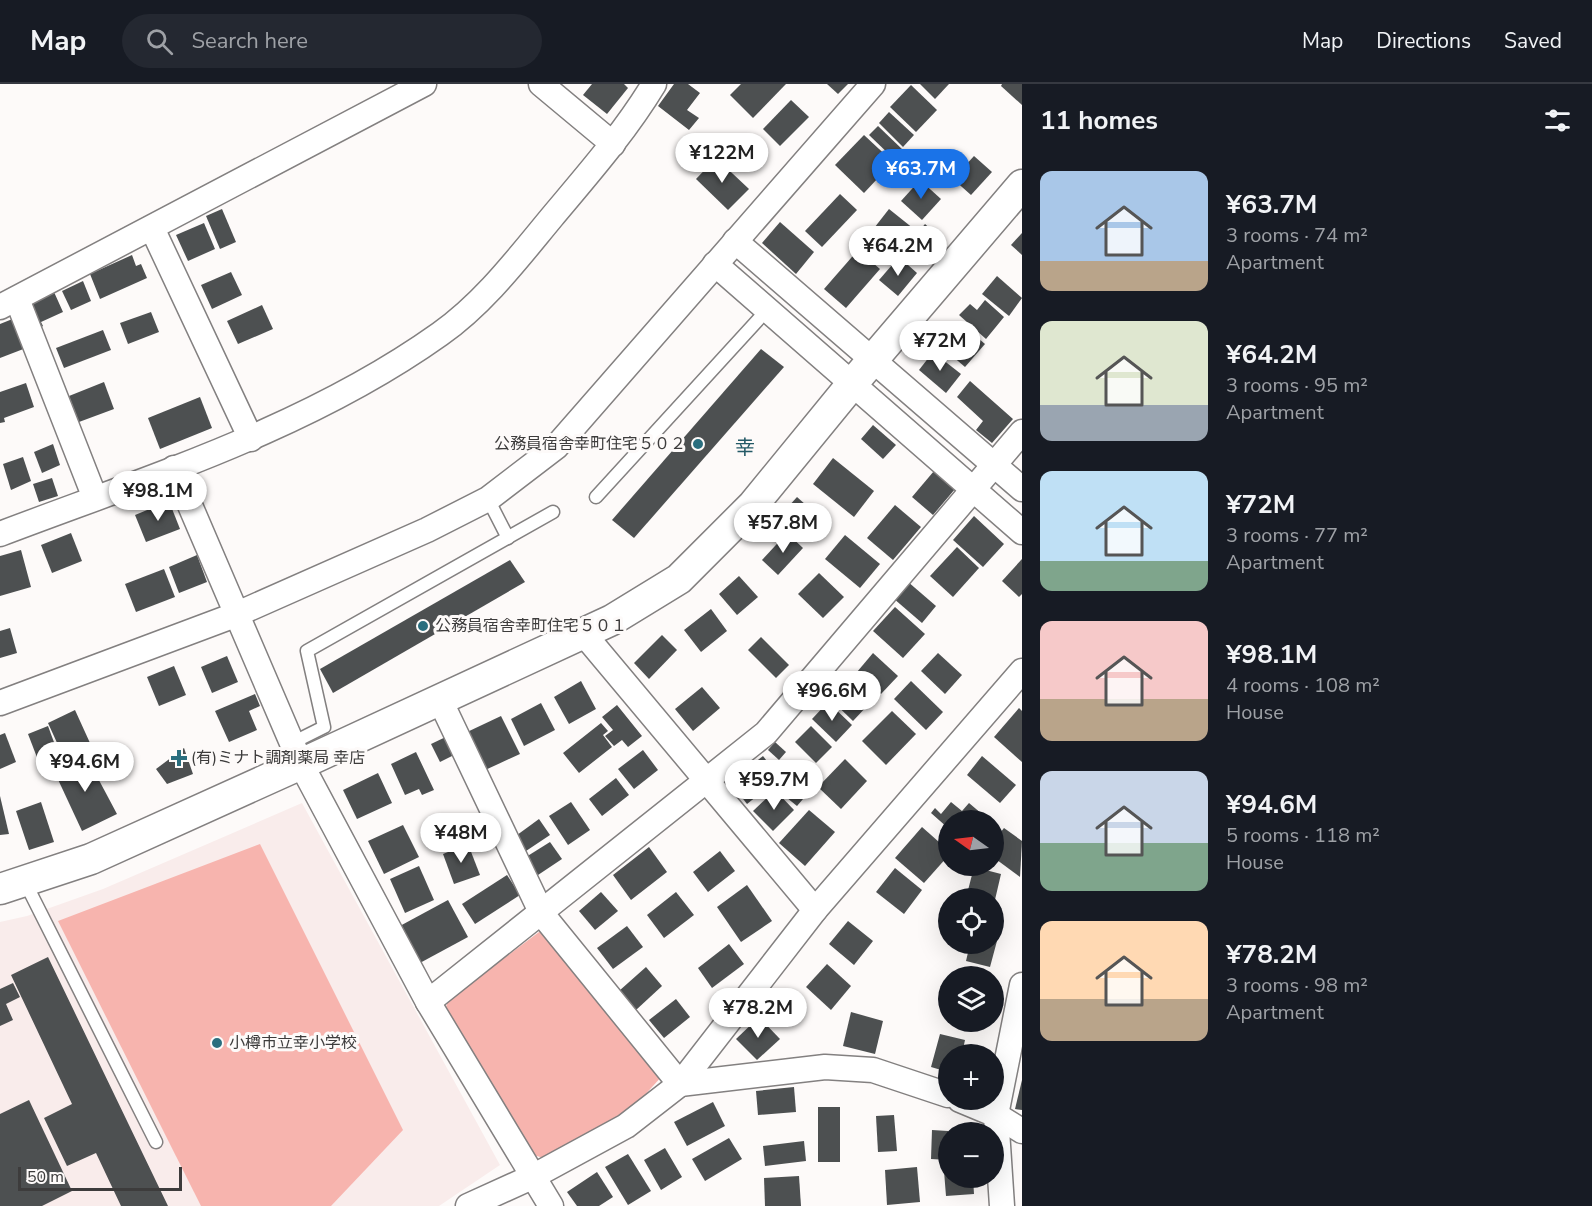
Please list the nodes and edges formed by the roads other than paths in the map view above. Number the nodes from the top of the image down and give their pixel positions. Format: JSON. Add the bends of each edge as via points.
{"nodes":[{"id":1,"x":424,"y":84,"type":"edge"},
{"id":2,"x":541,"y":84,"type":"edge"},
{"id":3,"x":654,"y":84,"type":"edge"},
{"id":4,"x":873,"y":84,"type":"edge"},
{"id":5,"x":613,"y":144,"type":"junction"},
{"id":6,"x":1022,"y":185,"type":"edge"},
{"id":7,"x":152,"y":228,"type":"junction"},
{"id":8,"x":735,"y":241,"type":"junction"},
{"id":9,"x":715,"y":264,"type":"junction"},
{"id":10,"x":8,"y":303,"type":"edge"},
{"id":11,"x":767,"y":310,"type":"junction"},
{"id":12,"x":872,"y":361,"type":"junction"},
{"id":13,"x":852,"y":384,"type":"junction"},
{"id":14,"x":1022,"y":432,"type":"edge"},
{"id":15,"x":251,"y":439,"type":"junction"},
{"id":16,"x":994,"y":465,"type":"junction"},
{"id":17,"x":174,"y":468,"type":"junction"},
{"id":18,"x":974,"y":489,"type":"junction"},
{"id":19,"x":1022,"y":489,"type":"edge"},
{"id":20,"x":596,"y":497,"type":"dead end"},
{"id":21,"x":95,"y":498,"type":"junction"},
{"id":22,"x":488,"y":499,"type":"junction"},
{"id":23,"x":553,"y":512,"type":"dead end"},
{"id":24,"x":1022,"y":532,"type":"edge"},
{"id":25,"x":0,"y":534,"type":"edge"},
{"id":26,"x":508,"y":538,"type":"junction"},
{"id":27,"x":235,"y":615,"type":"junction"},
{"id":28,"x":583,"y":633,"type":"junction"},
{"id":29,"x":1022,"y":671,"type":"edge"},
{"id":30,"x":440,"y":700,"type":"junction"},
{"id":31,"x":0,"y":703,"type":"edge"},
{"id":32,"x":297,"y":754,"type":"junction"},
{"id":33,"x":707,"y":781,"type":"junction"},
{"id":34,"x":13,"y":885,"type":"edge"},
{"id":35,"x":815,"y":910,"type":"junction"},
{"id":36,"x":542,"y":914,"type":"junction"},
{"id":37,"x":1022,"y":985,"type":"edge"},
{"id":38,"x":428,"y":1002,"type":"junction"},
{"id":39,"x":680,"y":1084,"type":"junction"},
{"id":40,"x":938,"y":1092,"type":"edge"},
{"id":41,"x":984,"y":1110,"type":"edge"},
{"id":42,"x":996,"y":1115,"type":"junction"},
{"id":43,"x":1022,"y":1131,"type":"edge"},
{"id":44,"x":156,"y":1142,"type":"dead end"},
{"id":45,"x":534,"y":1176,"type":"junction"},
{"id":46,"x":468,"y":1206,"type":"edge"},
{"id":47,"x":551,"y":1206,"type":"edge"},
{"id":48,"x":1002,"y":1206,"type":"edge"}],
"edges":[{"from":1,"to":7,"type":"street"},
{"from":2,"to":5,"type":"street"},
{"from":3,"to":5,"type":"street"},
{"from":4,"to":8,"type":"street"},
{"from":5,"to":15,"type":"street","via":[[500,280],[442,332],[397,364]]},
{"from":6,"to":12,"type":"street"},
{"from":7,"to":10,"type":"street"},
{"from":7,"to":15,"type":"street"},
{"from":8,"to":9,"type":"street"},
{"from":8,"to":12,"type":"street"},
{"from":9,"to":11,"type":"street"},
{"from":9,"to":22,"type":"street","via":[[556,447]]},
{"from":10,"to":21,"type":"street"},
{"from":11,"to":13,"type":"street"},
{"from":11,"to":20,"type":"lane"},
{"from":12,"to":13,"type":"street"},
{"from":12,"to":16,"type":"street"},
{"from":13,"to":18,"type":"street"},
{"from":13,"to":28,"type":"street","via":[[753,506],[716,545],[679,579]]},
{"from":14,"to":16,"type":"street"},
{"from":15,"to":17,"type":"street"},
{"from":16,"to":18,"type":"street"},
{"from":16,"to":19,"type":"street"},
{"from":17,"to":21,"type":"street"},
{"from":17,"to":27,"type":"street"},
{"from":18,"to":24,"type":"street"},
{"from":18,"to":33,"type":"street","via":[[766,733]]},
{"from":21,"to":25,"type":"street"},
{"from":22,"to":26,"type":"lane"},
{"from":22,"to":27,"type":"street"},
{"from":23,"to":26,"type":"lane"},
{"from":26,"to":32,"type":"lane","via":[[307,651],[324,727]]},
{"from":27,"to":31,"type":"street"},
{"from":27,"to":32,"type":"street"},
{"from":28,"to":30,"type":"street"},
{"from":28,"to":33,"type":"street"},
{"from":29,"to":35,"type":"street"},
{"from":30,"to":32,"type":"street"},
{"from":30,"to":36,"type":"street"},
{"from":32,"to":34,"type":"street","via":[[91,859]]},
{"from":32,"to":38,"type":"street"},
{"from":33,"to":35,"type":"street"},
{"from":33,"to":36,"type":"street"},
{"from":34,"to":44,"type":"lane"},
{"from":35,"to":39,"type":"street"},
{"from":36,"to":38,"type":"street"},
{"from":36,"to":39,"type":"street"},
{"from":37,"to":42,"type":"street"},
{"from":38,"to":45,"type":"street"},
{"from":39,"to":40,"type":"street","via":[[825,1067],[873,1070]]},
{"from":39,"to":45,"type":"street","via":[[626,1126]]},
{"from":41,"to":42,"type":"street"},
{"from":42,"to":43,"type":"street"},
{"from":42,"to":48,"type":"street"},
{"from":45,"to":46,"type":"street"},
{"from":45,"to":47,"type":"street"}]}
